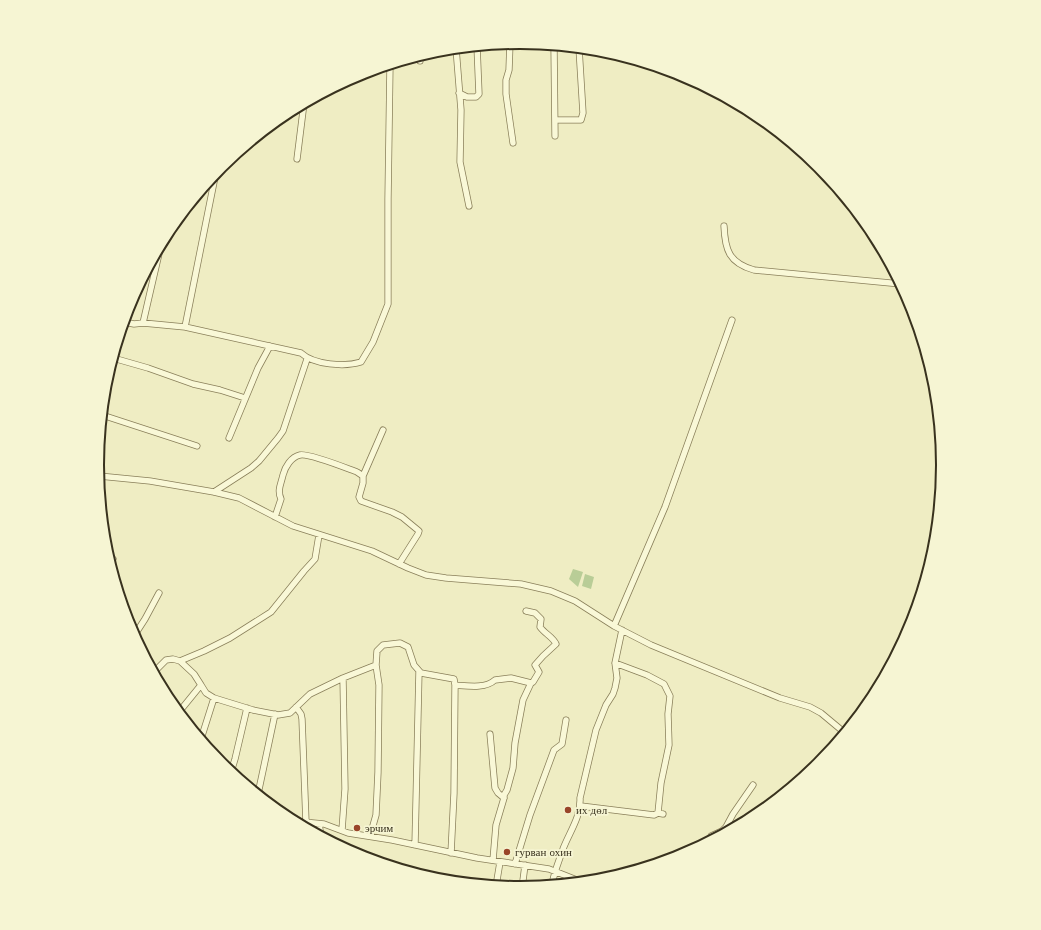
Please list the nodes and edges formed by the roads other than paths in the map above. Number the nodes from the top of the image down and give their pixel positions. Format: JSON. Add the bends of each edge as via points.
{"nodes":[{"id":1,"x":510,"y":49,"type":"edge"},
{"id":2,"x":554,"y":51,"type":"edge"},
{"id":3,"x":477,"y":52,"type":"edge"},
{"id":4,"x":456,"y":54,"type":"edge"},
{"id":5,"x":579,"y":54,"type":"edge"},
{"id":6,"x":390,"y":70,"type":"edge"},
{"id":7,"x":459,"y":93,"type":"junction"},
{"id":8,"x":303,"y":111,"type":"edge"},
{"id":9,"x":555,"y":120,"type":"junction"},
{"id":10,"x":555,"y":136,"type":"dead end"},
{"id":11,"x":513,"y":143,"type":"dead end"},
{"id":12,"x":297,"y":159,"type":"dead end"},
{"id":13,"x":213,"y":185,"type":"edge"},
{"id":14,"x":469,"y":206,"type":"dead end"},
{"id":15,"x":724,"y":226,"type":"dead end"},
{"id":16,"x":157,"y":263,"type":"edge"},
{"id":17,"x":895,"y":283,"type":"edge"},
{"id":18,"x":732,"y":320,"type":"dead end"},
{"id":19,"x":130,"y":323,"type":"edge"},
{"id":20,"x":143,"y":323,"type":"junction"},
{"id":21,"x":185,"y":327,"type":"junction"},
{"id":22,"x":270,"y":346,"type":"junction"},
{"id":23,"x":307,"y":359,"type":"junction"},
{"id":24,"x":118,"y":360,"type":"edge"},
{"id":25,"x":245,"y":398,"type":"junction"},
{"id":26,"x":107,"y":418,"type":"edge"},
{"id":27,"x":383,"y":430,"type":"dead end"},
{"id":28,"x":229,"y":438,"type":"dead end"},
{"id":29,"x":197,"y":446,"type":"dead end"},
{"id":30,"x":363,"y":476,"type":"junction"},
{"id":31,"x":104,"y":477,"type":"edge"},
{"id":32,"x":214,"y":492,"type":"junction"},
{"id":33,"x":275,"y":517,"type":"junction"},
{"id":34,"x":318,"y":535,"type":"junction"},
{"id":35,"x":399,"y":564,"type":"junction"},
{"id":36,"x":159,"y":594,"type":"dead end"},
{"id":37,"x":526,"y":611,"type":"dead end"},
{"id":38,"x":614,"y":626,"type":"junction"},
{"id":39,"x":138,"y":629,"type":"edge"},
{"id":40,"x":622,"y":630,"type":"junction"},
{"id":41,"x":180,"y":661,"type":"junction"},
{"id":42,"x":615,"y":663,"type":"junction"},
{"id":43,"x":376,"y":665,"type":"junction"},
{"id":44,"x":158,"y":668,"type":"edge"},
{"id":45,"x":419,"y":671,"type":"junction"},
{"id":46,"x":343,"y":678,"type":"junction"},
{"id":47,"x":531,"y":683,"type":"junction"},
{"id":48,"x":201,"y":685,"type":"junction"},
{"id":49,"x":455,"y":685,"type":"junction"},
{"id":50,"x":214,"y":698,"type":"junction"},
{"id":51,"x":183,"y":707,"type":"edge"},
{"id":52,"x":296,"y":707,"type":"junction"},
{"id":53,"x":247,"y":708,"type":"junction"},
{"id":54,"x":275,"y":714,"type":"junction"},
{"id":55,"x":566,"y":720,"type":"dead end"},
{"id":56,"x":841,"y":730,"type":"edge"},
{"id":57,"x":203,"y":733,"type":"edge"},
{"id":58,"x":490,"y":734,"type":"dead end"},
{"id":59,"x":233,"y":766,"type":"edge"},
{"id":60,"x":753,"y":784,"type":"dead end"},
{"id":61,"x":259,"y":789,"type":"edge"},
{"id":62,"x":504,"y":798,"type":"junction"},
{"id":63,"x":581,"y":806,"type":"junction"},
{"id":64,"x":306,"y":822,"type":"edge"},
{"id":65,"x":307,"y":822,"type":"edge"},
{"id":66,"x":319,"y":824,"type":"junction"},
{"id":67,"x":727,"y":826,"type":"edge"},
{"id":68,"x":320,"y":829,"type":"edge"},
{"id":69,"x":342,"y":830,"type":"junction"},
{"id":70,"x":370,"y":836,"type":"junction"},
{"id":71,"x":415,"y":845,"type":"junction"},
{"id":72,"x":451,"y":853,"type":"junction"},
{"id":73,"x":493,"y":860,"type":"junction"},
{"id":74,"x":500,"y":862,"type":"junction"},
{"id":75,"x":515,"y":864,"type":"junction"},
{"id":76,"x":525,"y":865,"type":"junction"},
{"id":77,"x":554,"y":871,"type":"junction"},
{"id":78,"x":571,"y":877,"type":"edge"},
{"id":79,"x":553,"y":879,"type":"edge"},
{"id":80,"x":497,"y":880,"type":"edge"},
{"id":81,"x":523,"y":881,"type":"edge"}],
"edges":[{"from":1,"to":11,"type":"street","via":[[506,94]]},
{"from":2,"to":9,"type":"street"},
{"from":3,"to":7,"type":"street","via":[[479,94],[476,97],[467,97]]},
{"from":4,"to":7,"type":"street"},
{"from":5,"to":9,"type":"street","via":[[583,113],[581,120]]},
{"from":6,"to":23,"type":"street","via":[[388,304],[373,342],[361,362],[325,363]]},
{"from":7,"to":14,"type":"street","via":[[460,162]]},
{"from":8,"to":12,"type":"street"},
{"from":9,"to":10,"type":"street"},
{"from":13,"to":21,"type":"street"},
{"from":15,"to":17,"type":"street","via":[[729,254],[735,262],[745,268]]},
{"from":16,"to":20,"type":"street"},
{"from":18,"to":38,"type":"street","via":[[665,507]]},
{"from":19,"to":20,"type":"street"},
{"from":20,"to":21,"type":"street"},
{"from":21,"to":22,"type":"street"},
{"from":22,"to":23,"type":"street","via":[[301,354]]},
{"from":22,"to":25,"type":"street"},
{"from":23,"to":32,"type":"street","via":[[283,431],[255,464]]},
{"from":24,"to":25,"type":"street","via":[[192,384]]},
{"from":25,"to":28,"type":"street"},
{"from":26,"to":29,"type":"street"},
{"from":27,"to":30,"type":"street"},
{"from":30,"to":33,"type":"street","via":[[309,455],[300,455],[292,459],[285,468],[278,492],[281,499]]},
{"from":30,"to":35,"type":"street","via":[[359,497],[361,501],[402,517],[419,531]]},
{"from":31,"to":32,"type":"street"},
{"from":32,"to":33,"type":"street","via":[[246,500]]},
{"from":33,"to":34,"type":"street"},
{"from":34,"to":35,"type":"street","via":[[372,551]]},
{"from":34,"to":41,"type":"street","via":[[315,559],[271,612],[218,645]]},
{"from":35,"to":38,"type":"street","via":[[435,577],[538,587],[574,601]]},
{"from":36,"to":39,"type":"street"},
{"from":37,"to":47,"type":"street","via":[[535,613],[541,619],[540,627],[556,644],[535,664],[538,672]]},
{"from":38,"to":40,"type":"street"},
{"from":40,"to":42,"type":"street"},
{"from":40,"to":56,"type":"street","via":[[651,645],[780,698],[810,707]]},
{"from":41,"to":44,"type":"street","via":[[166,660]]},
{"from":41,"to":48,"type":"street"},
{"from":42,"to":63,"type":"street","via":[[615,688],[596,730],[580,798]]},
{"from":42,"to":63,"type":"street","via":[[664,684],[670,696],[669,745],[661,783],[660,813],[654,815]]},
{"from":43,"to":45,"type":"street","via":[[378,651],[383,645],[400,642],[408,648]]},
{"from":43,"to":46,"type":"street"},
{"from":43,"to":70,"type":"street","via":[[379,685],[378,772],[376,815]]},
{"from":45,"to":49,"type":"street","via":[[454,679]]},
{"from":45,"to":71,"type":"street"},
{"from":46,"to":52,"type":"street","via":[[310,694]]},
{"from":46,"to":69,"type":"street","via":[[345,789]]},
{"from":47,"to":49,"type":"street","via":[[511,678],[495,680],[482,686]]},
{"from":47,"to":62,"type":"street","via":[[523,700],[513,768]]},
{"from":48,"to":50,"type":"street","via":[[206,693]]},
{"from":48,"to":51,"type":"street"},
{"from":49,"to":72,"type":"street"},
{"from":50,"to":53,"type":"street"},
{"from":50,"to":57,"type":"street"},
{"from":52,"to":54,"type":"street","via":[[290,713]]},
{"from":52,"to":64,"type":"street","via":[[302,719]]},
{"from":53,"to":54,"type":"street"},
{"from":53,"to":59,"type":"street"},
{"from":54,"to":61,"type":"street"},
{"from":55,"to":75,"type":"street","via":[[562,744],[554,750]]},
{"from":58,"to":62,"type":"street","via":[[495,788]]},
{"from":60,"to":67,"type":"street"},
{"from":62,"to":73,"type":"street","via":[[496,825]]},
{"from":63,"to":77,"type":"street","via":[[578,819]]},
{"from":65,"to":66,"type":"street"},
{"from":66,"to":68,"type":"street"},
{"from":66,"to":69,"type":"street"},
{"from":69,"to":70,"type":"street"},
{"from":70,"to":71,"type":"street"},
{"from":71,"to":72,"type":"street"},
{"from":72,"to":73,"type":"street"},
{"from":73,"to":74,"type":"street"},
{"from":74,"to":75,"type":"street"},
{"from":74,"to":80,"type":"street"},
{"from":75,"to":76,"type":"street"},
{"from":76,"to":77,"type":"street"},
{"from":76,"to":81,"type":"street"},
{"from":77,"to":78,"type":"street"},
{"from":77,"to":79,"type":"street"}]}
